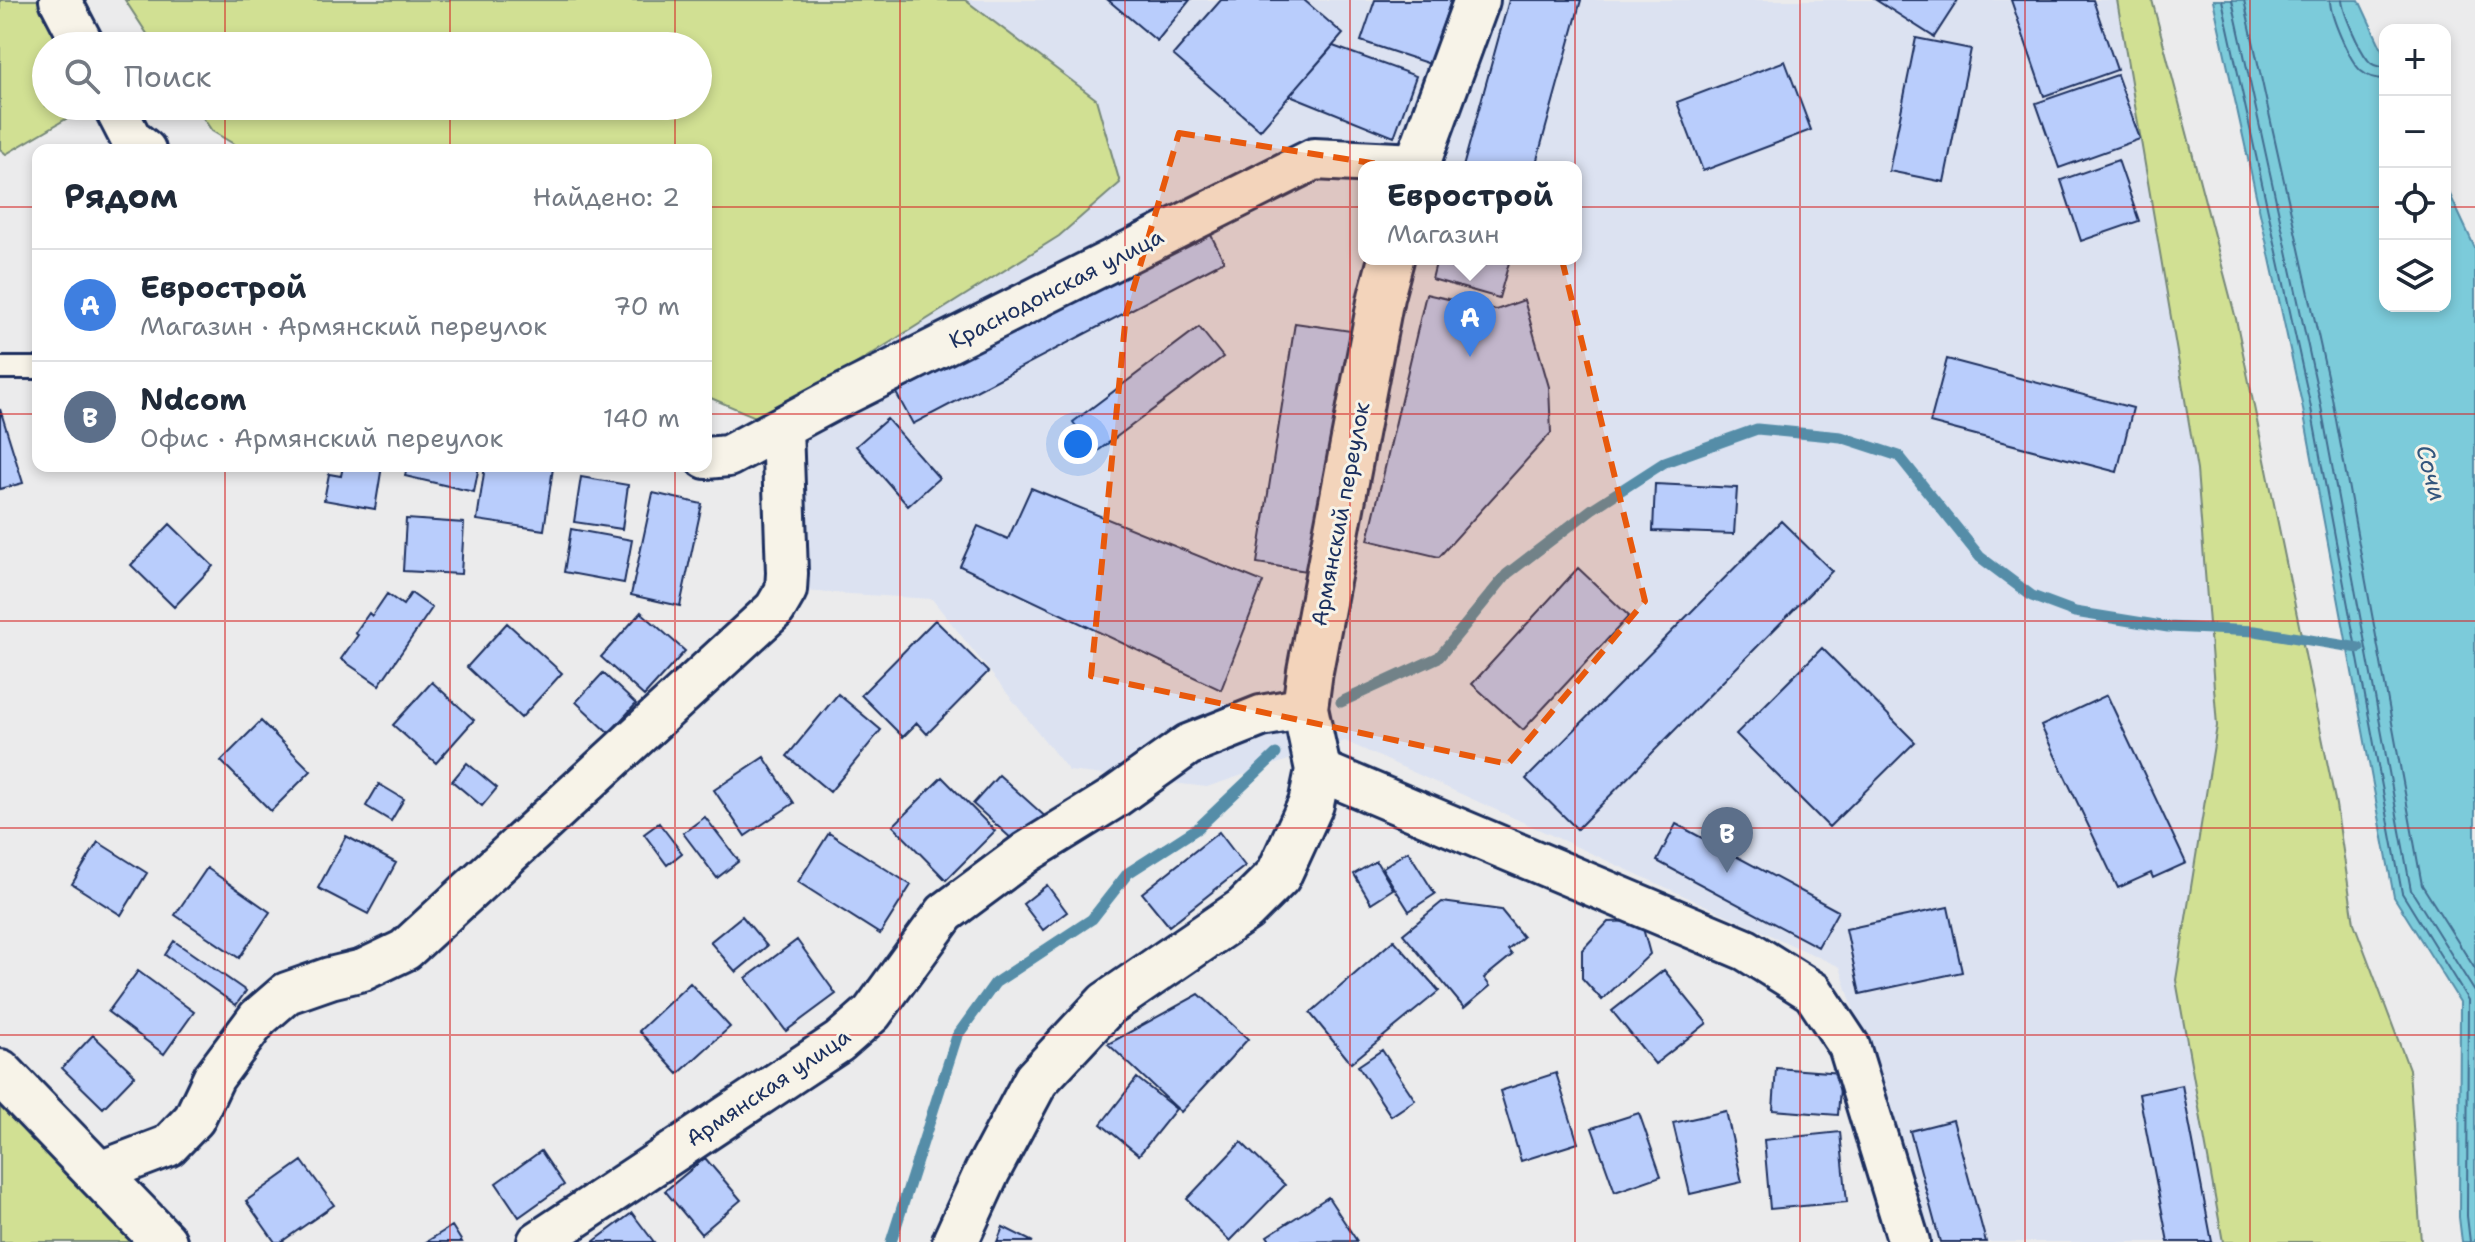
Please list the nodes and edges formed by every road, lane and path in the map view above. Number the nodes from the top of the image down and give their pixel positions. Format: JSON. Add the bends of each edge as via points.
{"nodes":[{"id":1,"x":60,"y":0,"type":"edge"},
{"id":2,"x":1477,"y":0,"type":"edge"},
{"id":3,"x":77,"y":32,"type":"edge"},
{"id":4,"x":121,"y":120,"type":"edge"},
{"id":5,"x":137,"y":144,"type":"edge"},
{"id":6,"x":1418,"y":161,"type":"edge"},
{"id":7,"x":1358,"y":162,"type":"edge"},
{"id":8,"x":1389,"y":265,"type":"edge"},
{"id":9,"x":0,"y":368,"type":"edge"},
{"id":10,"x":32,"y":368,"type":"edge"},
{"id":11,"x":782,"y":428,"type":"junction"},
{"id":12,"x":712,"y":457,"type":"edge"},
{"id":13,"x":1305,"y":708,"type":"junction"},
{"id":14,"x":1314,"y":787,"type":"junction"},
{"id":15,"x":0,"y":1072,"type":"edge"},
{"id":16,"x":97,"y":1173,"type":"junction"},
{"id":17,"x":164,"y":1242,"type":"edge"},
{"id":18,"x":538,"y":1242,"type":"edge"},
{"id":19,"x":955,"y":1242,"type":"edge"},
{"id":20,"x":1909,"y":1242,"type":"edge"}],
"edges":[{"from":1,"to":3,"type":"street"},
{"from":2,"to":6,"type":"street"},
{"from":4,"to":5,"type":"street"},
{"from":7,"to":11,"type":"street","name":"Краснодонская улица","via":[[1314,159]]},
{"from":8,"to":13,"type":"street","name":"Армянский переулок"},
{"from":9,"to":10,"type":"lane"},
{"from":11,"to":12,"type":"street","name":"Краснодонская улица","via":[[728,456]]},
{"from":11,"to":16,"type":"street","via":[[787,573],[786,590],[775,609],[405,950],[363,970],[287,993],[258,1018],[214,1077],[194,1119],[168,1146]]},
{"from":13,"to":14,"type":"street","name":"Армянский переулок"},
{"from":13,"to":18,"type":"street","name":"Армянская улица","via":[[1261,716],[1188,745],[1027,852],[945,913],[872,1013],[839,1042]]},
{"from":14,"to":19,"type":"street","via":[[1270,885],[1244,910],[1107,1004],[1036,1080]]},
{"from":14,"to":20,"type":"street","via":[[1746,950],[1813,992],[1849,1046]]},
{"from":15,"to":16,"type":"street"},
{"from":16,"to":17,"type":"street"}]}
